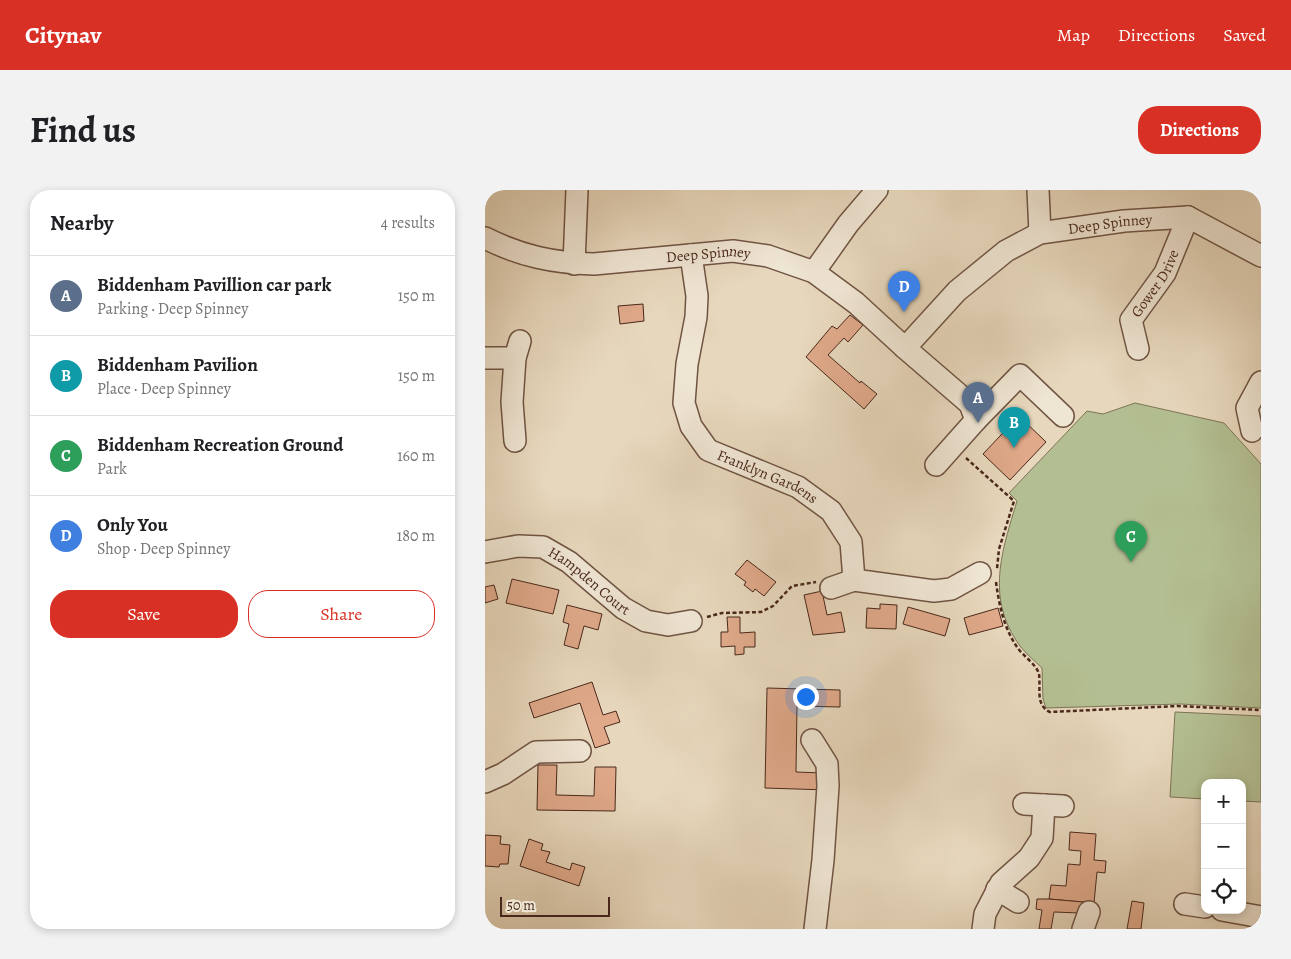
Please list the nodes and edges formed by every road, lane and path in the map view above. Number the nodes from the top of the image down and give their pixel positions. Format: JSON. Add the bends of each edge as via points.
{"nodes":[{"id":1,"x":577,"y":190,"type":"edge"},
{"id":2,"x":877,"y":190,"type":"edge"},
{"id":3,"x":1038,"y":190,"type":"edge"},
{"id":4,"x":1188,"y":217,"type":"junction"},
{"id":5,"x":1040,"y":234,"type":"junction"},
{"id":6,"x":485,"y":238,"type":"edge"},
{"id":7,"x":691,"y":255,"type":"junction"},
{"id":8,"x":1261,"y":256,"type":"edge"},
{"id":9,"x":574,"y":264,"type":"junction"},
{"id":10,"x":814,"y":272,"type":"junction"},
{"id":11,"x":905,"y":348,"type":"junction"},
{"id":12,"x":1138,"y":349,"type":"dead end"},
{"id":13,"x":485,"y":358,"type":"edge"},
{"id":14,"x":1261,"y":382,"type":"edge"},
{"id":15,"x":973,"y":412,"type":"junction"},
{"id":16,"x":1063,"y":416,"type":"dead end"},
{"id":17,"x":1252,"y":431,"type":"dead end"},
{"id":18,"x":515,"y":441,"type":"dead end"},
{"id":19,"x":963,"y":455,"type":"dead end"},
{"id":20,"x":936,"y":465,"type":"dead end"},
{"id":21,"x":485,"y":552,"type":"edge"},
{"id":22,"x":991,"y":574,"type":"junction"},
{"id":23,"x":854,"y":580,"type":"junction"},
{"id":24,"x":831,"y":588,"type":"joint"},
{"id":25,"x":691,"y":621,"type":"joint"},
{"id":26,"x":1261,"y":710,"type":"edge"},
{"id":27,"x":812,"y":740,"type":"dead end"},
{"id":28,"x":580,"y":751,"type":"dead end"},
{"id":29,"x":485,"y":782,"type":"edge"},
{"id":30,"x":1043,"y":805,"type":"dead end"},
{"id":31,"x":997,"y":889,"type":"junction"},
{"id":32,"x":1018,"y":902,"type":"dead end"},
{"id":33,"x":1244,"y":914,"type":"edge"},
{"id":34,"x":1261,"y":917,"type":"edge"},
{"id":35,"x":815,"y":929,"type":"edge"},
{"id":36,"x":983,"y":929,"type":"edge"}],
"edges":[{"from":1,"to":9,"type":"street"},
{"from":2,"to":10,"type":"street"},
{"from":3,"to":5,"type":"street"},
{"from":4,"to":5,"type":"street","name":"Deep Spinney","via":[[1124,220]]},
{"from":4,"to":8,"type":"street"},
{"from":4,"to":12,"type":"street","name":"Gower Drive","via":[[1165,274],[1131,320]]},
{"from":5,"to":11,"type":"street","name":"Deep Spinney","via":[[1006,250],[957,291]]},
{"from":6,"to":9,"type":"street","name":"Deep Spinney","via":[[514,252]]},
{"from":7,"to":9,"type":"street","name":"Deep Spinney"},
{"from":7,"to":10,"type":"street","name":"Deep Spinney","via":[[733,251],[759,255]]},
{"from":7,"to":23,"type":"street","name":"Franklyn Gardens","via":[[697,296],[684,403],[691,426],[709,450],[798,487],[831,511],[851,542]]},
{"from":10,"to":11,"type":"street","name":"Deep Spinney","via":[[856,303]]},
{"from":11,"to":15,"type":"street","name":"Deep Spinney"},
{"from":13,"to":18,"type":"street","via":[[517,350],[512,402]]},
{"from":14,"to":17,"type":"street","via":[[1247,408]]},
{"from":15,"to":16,"type":"street","via":[[1020,375]]},
{"from":15,"to":20,"type":"street"},
{"from":19,"to":22,"type":"path","via":[[1014,501]]},
{"from":21,"to":25,"type":"street","name":"Hampden Court","via":[[518,546],[543,547],[569,562],[623,608],[646,621],[668,625]]},
{"from":22,"to":23,"type":"street","via":[[951,589],[934,591]]},
{"from":22,"to":26,"type":"path","via":[[1006,627],[1017,647],[1039,672],[1040,703],[1046,710],[1178,706]]},
{"from":23,"to":24,"type":"street"},
{"from":24,"to":25,"type":"path","via":[[824,582],[803,583],[792,586],[773,606],[761,612],[722,613]]},
{"from":27,"to":35,"type":"street","via":[[827,764],[828,786]]},
{"from":28,"to":29,"type":"street","via":[[536,752]]},
{"from":30,"to":31,"type":"street","via":[[1042,838],[1037,848]]},
{"from":31,"to":32,"type":"street"},
{"from":31,"to":36,"type":"street","via":[[985,914]]},
{"from":33,"to":34,"type":"street"}]}
